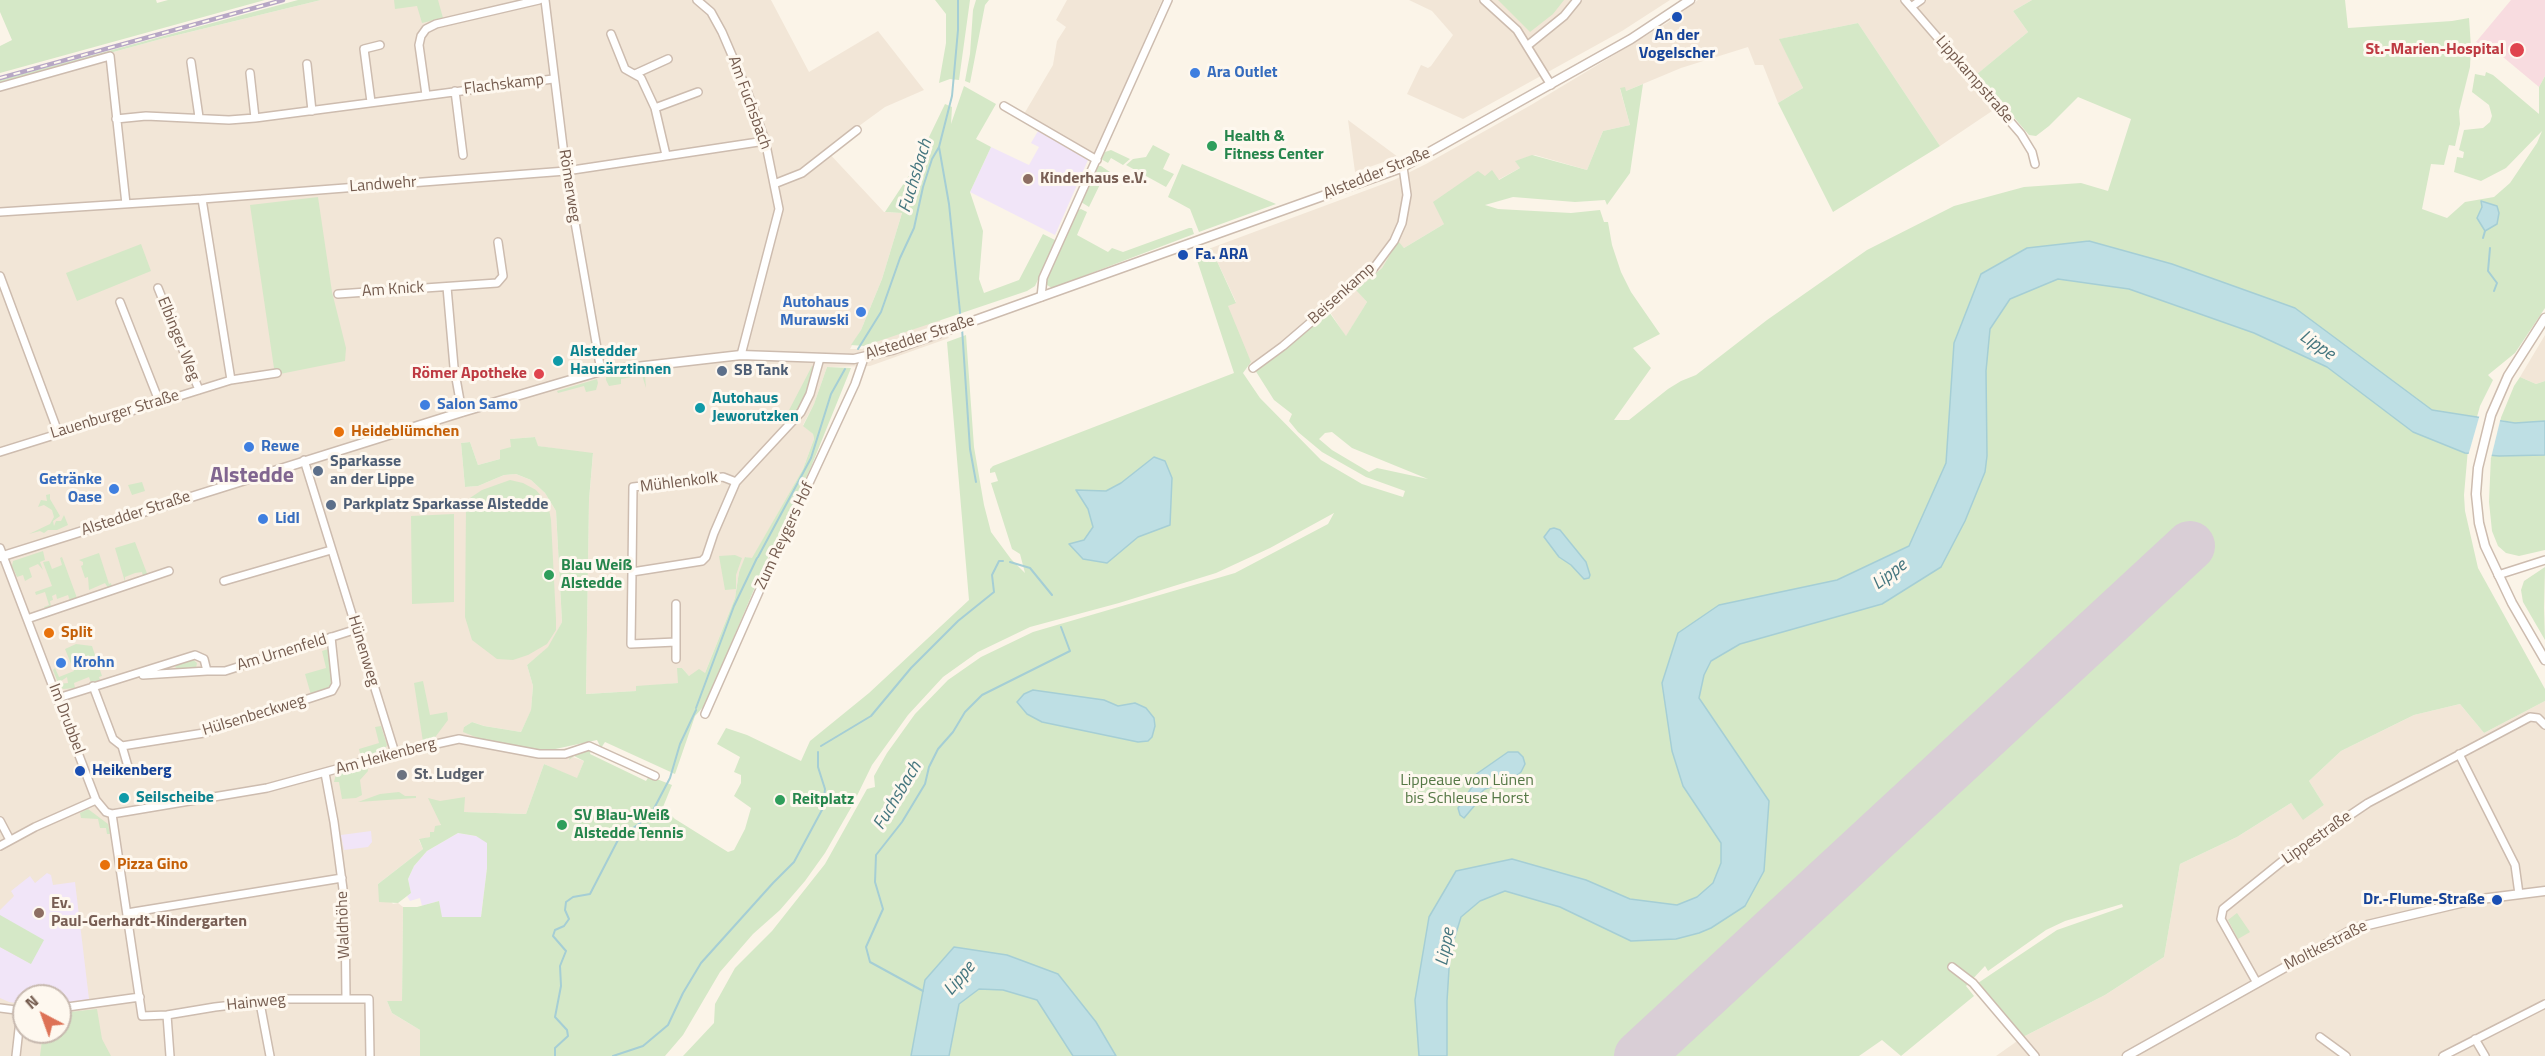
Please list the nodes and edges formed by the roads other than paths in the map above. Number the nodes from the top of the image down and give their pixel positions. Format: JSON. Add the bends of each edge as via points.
{"nodes":[{"id":1,"x":539,"y":0,"type":"edge"},
{"id":2,"x":545,"y":0,"type":"edge"},
{"id":3,"x":697,"y":0,"type":"edge"},
{"id":4,"x":1168,"y":0,"type":"edge"},
{"id":5,"x":1484,"y":0,"type":"edge"},
{"id":6,"x":1577,"y":0,"type":"edge"},
{"id":7,"x":1690,"y":0,"type":"edge"},
{"id":8,"x":1905,"y":0,"type":"edge"},
{"id":9,"x":1921,"y":0,"type":"edge"},
{"id":10,"x":1911,"y":7,"type":"junction"},
{"id":11,"x":610,"y":34,"type":"dead end"},
{"id":12,"x":380,"y":45,"type":"dead end"},
{"id":13,"x":1527,"y":46,"type":"junction"},
{"id":14,"x":668,"y":59,"type":"dead end"},
{"id":15,"x":191,"y":62,"type":"dead end"},
{"id":16,"x":307,"y":64,"type":"dead end"},
{"id":17,"x":250,"y":73,"type":"dead end"},
{"id":18,"x":634,"y":74,"type":"junction"},
{"id":19,"x":553,"y":79,"type":"junction"},
{"id":20,"x":1551,"y":85,"type":"junction"},
{"id":21,"x":0,"y":87,"type":"edge"},
{"id":22,"x":455,"y":92,"type":"junction"},
{"id":23,"x":698,"y":92,"type":"dead end"},
{"id":24,"x":426,"y":95,"type":"junction"},
{"id":25,"x":371,"y":102,"type":"junction"},
{"id":26,"x":1004,"y":106,"type":"dead end"},
{"id":27,"x":655,"y":108,"type":"junction"},
{"id":28,"x":312,"y":111,"type":"junction"},
{"id":29,"x":199,"y":117,"type":"junction"},
{"id":30,"x":116,"y":118,"type":"junction"},
{"id":31,"x":255,"y":118,"type":"junction"},
{"id":32,"x":857,"y":130,"type":"dead end"},
{"id":33,"x":765,"y":141,"type":"junction"},
{"id":34,"x":463,"y":155,"type":"dead end"},
{"id":35,"x":666,"y":155,"type":"junction"},
{"id":36,"x":1097,"y":160,"type":"junction"},
{"id":37,"x":2035,"y":164,"type":"dead end"},
{"id":38,"x":1403,"y":167,"type":"junction"},
{"id":39,"x":566,"y":171,"type":"junction"},
{"id":40,"x":774,"y":184,"type":"junction"},
{"id":41,"x":202,"y":200,"type":"junction"},
{"id":42,"x":126,"y":204,"type":"junction"},
{"id":43,"x":0,"y":212,"type":"edge"},
{"id":44,"x":498,"y":242,"type":"dead end"},
{"id":45,"x":0,"y":276,"type":"edge"},
{"id":46,"x":447,"y":287,"type":"junction"},
{"id":47,"x":158,"y":288,"type":"dead end"},
{"id":48,"x":338,"y":294,"type":"dead end"},
{"id":49,"x":1041,"y":297,"type":"junction"},
{"id":50,"x":120,"y":302,"type":"dead end"},
{"id":51,"x":2545,"y":318,"type":"edge"},
{"id":52,"x":741,"y":355,"type":"junction"},
{"id":53,"x":820,"y":358,"type":"junction"},
{"id":54,"x":864,"y":358,"type":"junction"},
{"id":55,"x":1253,"y":368,"type":"dead end"},
{"id":56,"x":601,"y":371,"type":"junction"},
{"id":57,"x":277,"y":373,"type":"dead end"},
{"id":58,"x":231,"y":380,"type":"junction"},
{"id":59,"x":199,"y":390,"type":"junction"},
{"id":60,"x":159,"y":401,"type":"junction"},
{"id":61,"x":462,"y":412,"type":"junction"},
{"id":62,"x":58,"y":432,"type":"junction"},
{"id":63,"x":0,"y":452,"type":"edge"},
{"id":64,"x":304,"y":460,"type":"junction"},
{"id":65,"x":736,"y":482,"type":"junction"},
{"id":66,"x":332,"y":550,"type":"junction"},
{"id":67,"x":1,"y":554,"type":"edge"},
{"id":68,"x":2545,"y":560,"type":"edge"},
{"id":69,"x":169,"y":571,"type":"dead end"},
{"id":70,"x":632,"y":572,"type":"junction"},
{"id":71,"x":2498,"y":575,"type":"junction"},
{"id":72,"x":224,"y":581,"type":"dead end"},
{"id":73,"x":676,"y":604,"type":"dead end"},
{"id":74,"x":27,"y":619,"type":"junction"},
{"id":75,"x":357,"y":629,"type":"junction"},
{"id":76,"x":331,"y":637,"type":"junction"},
{"id":77,"x":676,"y":642,"type":"junction"},
{"id":78,"x":676,"y":659,"type":"dead end"},
{"id":79,"x":2545,"y":660,"type":"edge"},
{"id":80,"x":207,"y":671,"type":"junction"},
{"id":81,"x":130,"y":675,"type":"junction"},
{"id":82,"x":93,"y":686,"type":"junction"},
{"id":83,"x":58,"y":698,"type":"junction"},
{"id":84,"x":705,"y":714,"type":"dead end"},
{"id":85,"x":2545,"y":725,"type":"edge"},
{"id":86,"x":122,"y":746,"type":"junction"},
{"id":87,"x":395,"y":753,"type":"junction"},
{"id":88,"x":2459,"y":754,"type":"junction"},
{"id":89,"x":129,"y":770,"type":"dead end"},
{"id":90,"x":325,"y":773,"type":"junction"},
{"id":91,"x":655,"y":776,"type":"dead end"},
{"id":92,"x":96,"y":800,"type":"junction"},
{"id":93,"x":112,"y":814,"type":"junction"},
{"id":94,"x":0,"y":821,"type":"edge"},
{"id":95,"x":10,"y":840,"type":"junction"},
{"id":96,"x":0,"y":846,"type":"edge"},
{"id":97,"x":342,"y":878,"type":"junction"},
{"id":98,"x":2545,"y":891,"type":"edge"},
{"id":99,"x":2519,"y":894,"type":"junction"},
{"id":100,"x":127,"y":913,"type":"junction"},
{"id":101,"x":1952,"y":967,"type":"dead end"},
{"id":102,"x":2257,"y":982,"type":"junction"},
{"id":103,"x":140,"y":997,"type":"junction"},
{"id":104,"x":346,"y":999,"type":"junction"},
{"id":105,"x":260,"y":1003,"type":"junction"},
{"id":106,"x":2545,"y":1004,"type":"edge"},
{"id":107,"x":72,"y":1006,"type":"edge"},
{"id":108,"x":167,"y":1015,"type":"junction"},
{"id":109,"x":2320,"y":1037,"type":"dead end"},
{"id":110,"x":2475,"y":1039,"type":"junction"},
{"id":111,"x":170,"y":1056,"type":"edge"},
{"id":112,"x":270,"y":1056,"type":"edge"},
{"id":113,"x":370,"y":1056,"type":"edge"},
{"id":114,"x":2035,"y":1056,"type":"edge"},
{"id":115,"x":2127,"y":1056,"type":"edge"},
{"id":116,"x":2346,"y":1056,"type":"edge"},
{"id":117,"x":2443,"y":1056,"type":"edge"},
{"id":118,"x":2485,"y":1056,"type":"edge"}],
"edges":[{"from":1,"to":24,"type":"street","via":[[426,29],[419,45]]},
{"from":2,"to":19,"type":"street","name":"Römerweg"},
{"from":3,"to":33,"type":"street","name":"Am Fuchsbach","via":[[711,12],[722,32]]},
{"from":4,"to":36,"type":"street"},
{"from":5,"to":13,"type":"street","via":[[1506,18]]},
{"from":6,"to":13,"type":"street"},
{"from":7,"to":20,"type":"street","name":"Alstedder Straße"},
{"from":8,"to":10,"type":"street","name":"Lippkampstraße"},
{"from":9,"to":10,"type":"street"},
{"from":10,"to":37,"type":"street","name":"Lippkampstraße","via":[[2021,134]]},
{"from":11,"to":18,"type":"street","via":[[626,69]]},
{"from":12,"to":25,"type":"street","via":[[364,49]]},
{"from":13,"to":20,"type":"street"},
{"from":14,"to":18,"type":"street"},
{"from":15,"to":29,"type":"street"},
{"from":16,"to":28,"type":"street"},
{"from":17,"to":31,"type":"street"},
{"from":18,"to":27,"type":"street","via":[[641,78]]},
{"from":19,"to":22,"type":"street","name":"Flachskamp"},
{"from":19,"to":39,"type":"street","name":"Römerweg"},
{"from":20,"to":38,"type":"street","name":"Alstedder Straße"},
{"from":21,"to":30,"type":"street","via":[[110,56]]},
{"from":22,"to":24,"type":"street","name":"Flachskamp"},
{"from":22,"to":34,"type":"street","name":"Flachskamp"},
{"from":23,"to":27,"type":"street"},
{"from":24,"to":25,"type":"street","name":"Flachskamp"},
{"from":25,"to":28,"type":"street","name":"Flachskamp"},
{"from":26,"to":36,"type":"street"},
{"from":27,"to":35,"type":"street"},
{"from":28,"to":31,"type":"street","name":"Flachskamp"},
{"from":29,"to":30,"type":"street","name":"Flachskamp"},
{"from":29,"to":31,"type":"street","name":"Flachskamp"},
{"from":30,"to":42,"type":"street"},
{"from":32,"to":40,"type":"street","via":[[802,173]]},
{"from":33,"to":35,"type":"street","name":"Landwehr"},
{"from":33,"to":40,"type":"street","name":"Am Fuchsbach"},
{"from":35,"to":39,"type":"street","name":"Landwehr"},
{"from":36,"to":49,"type":"street","via":[[1043,278]]},
{"from":38,"to":49,"type":"street","name":"Alstedder Straße"},
{"from":38,"to":55,"type":"street","name":"Beisenkamp","via":[[1407,195],[1394,241],[1373,269]]},
{"from":39,"to":41,"type":"street","name":"Landwehr"},
{"from":39,"to":56,"type":"street","name":"Römerweg"},
{"from":40,"to":52,"type":"street","name":"Am Fuchsbach","via":[[779,210]]},
{"from":41,"to":42,"type":"street","name":"Landwehr"},
{"from":41,"to":58,"type":"street"},
{"from":42,"to":43,"type":"street","name":"Landwehr"},
{"from":44,"to":46,"type":"street","name":"Am Knick","via":[[503,276],[497,283]]},
{"from":45,"to":62,"type":"street"},
{"from":46,"to":48,"type":"street","name":"Am Knick"},
{"from":46,"to":61,"type":"street","name":"Am Knick"},
{"from":47,"to":59,"type":"street","name":"Elbinger Weg"},
{"from":49,"to":54,"type":"street","name":"Alstedder Straße"},
{"from":50,"to":60,"type":"street"},
{"from":51,"to":71,"type":"street","via":[[2508,376],[2482,447],[2476,494],[2479,523]]},
{"from":52,"to":53,"type":"street","name":"Alstedder Straße"},
{"from":52,"to":56,"type":"street","name":"Alstedder Straße"},
{"from":53,"to":54,"type":"street","name":"Alstedder Straße"},
{"from":53,"to":65,"type":"street","name":"Mühlenkolk","via":[[801,412]]},
{"from":54,"to":84,"type":"street","name":"Zum Reygers Hof"},
{"from":56,"to":61,"type":"street","name":"Alstedder Straße"},
{"from":57,"to":58,"type":"street","name":"Lauenburger Straße"},
{"from":58,"to":59,"type":"street","name":"Lauenburger Straße"},
{"from":59,"to":60,"type":"street","name":"Lauenburger Straße"},
{"from":60,"to":62,"type":"street","name":"Lauenburger Straße"},
{"from":61,"to":64,"type":"street","name":"Alstedder Straße"},
{"from":62,"to":63,"type":"street","name":"Lauenburger Straße"},
{"from":64,"to":66,"type":"street","name":"Hünenweg"},
{"from":64,"to":67,"type":"street","name":"Alstedder Straße"},
{"from":65,"to":70,"type":"street","name":"Mühlenkolk","via":[[708,555],[702,561]]},
{"from":65,"to":70,"type":"street","name":"Mühlenkolk","via":[[723,477],[633,487]]},
{"from":66,"to":72,"type":"street"},
{"from":66,"to":75,"type":"street","name":"Hünenweg"},
{"from":67,"to":74,"type":"street","name":"Im Drubbel"},
{"from":68,"to":71,"type":"street"},
{"from":69,"to":74,"type":"street"},
{"from":70,"to":77,"type":"street","name":"Mühlenkolk","via":[[631,644]]},
{"from":71,"to":79,"type":"street"},
{"from":73,"to":77,"type":"street"},
{"from":74,"to":83,"type":"street","name":"Im Drubbel"},
{"from":75,"to":76,"type":"street","name":"Am Urnenfeld"},
{"from":75,"to":87,"type":"street","name":"Hünenweg"},
{"from":76,"to":80,"type":"street","name":"Am Urnenfeld","via":[[225,671]]},
{"from":76,"to":86,"type":"street","name":"Hülsenbeckweg","via":[[336,684],[332,691],[204,733]]},
{"from":77,"to":78,"type":"street"},
{"from":80,"to":81,"type":"street","name":"Am Urnenfeld"},
{"from":80,"to":81,"type":"street","name":"Am Urnenfeld","via":[[204,659],[195,655]]},
{"from":81,"to":82,"type":"street","name":"Am Urnenfeld"},
{"from":82,"to":83,"type":"street","name":"Am Urnenfeld"},
{"from":82,"to":86,"type":"street","via":[[113,739]]},
{"from":83,"to":92,"type":"street","name":"Im Drubbel"},
{"from":85,"to":88,"type":"street","name":"Lippestraße","via":[[2530,717]]},
{"from":86,"to":89,"type":"street"},
{"from":87,"to":90,"type":"street","name":"Am Heikenberg"},
{"from":87,"to":91,"type":"street","name":"Am Heikenberg","via":[[459,740],[538,754],[565,754],[589,746]]},
{"from":88,"to":99,"type":"street","via":[[2515,865]]},
{"from":88,"to":102,"type":"street","name":"Lippestraße","via":[[2368,802],[2223,909],[2221,919]]},
{"from":90,"to":93,"type":"street","name":"Am Heikenberg","via":[[267,788]]},
{"from":90,"to":97,"type":"street","name":"Waldhöhe"},
{"from":92,"to":93,"type":"street","name":"Im Drubbel"},
{"from":92,"to":95,"type":"street"},
{"from":93,"to":100,"type":"street"},
{"from":94,"to":95,"type":"street"},
{"from":95,"to":96,"type":"street"},
{"from":97,"to":100,"type":"street"},
{"from":97,"to":104,"type":"street","name":"Waldhöhe"},
{"from":98,"to":99,"type":"street","name":"Moltkestraße"},
{"from":99,"to":102,"type":"street","name":"Moltkestraße","via":[[2473,900],[2367,924]]},
{"from":100,"to":103,"type":"street"},
{"from":101,"to":114,"type":"street","via":[[1973,983]]},
{"from":102,"to":115,"type":"street","name":"Moltkestraße"},
{"from":103,"to":107,"type":"street"},
{"from":103,"to":108,"type":"street","name":"Hainweg","via":[[142,1016]]},
{"from":104,"to":105,"type":"street","name":"Hainweg"},
{"from":104,"to":113,"type":"street","via":[[369,999]]},
{"from":105,"to":108,"type":"street","name":"Hainweg"},
{"from":105,"to":112,"type":"street"},
{"from":106,"to":110,"type":"street"},
{"from":108,"to":111,"type":"street"},
{"from":109,"to":116,"type":"street"},
{"from":110,"to":117,"type":"street"},
{"from":110,"to":118,"type":"street"}]}
